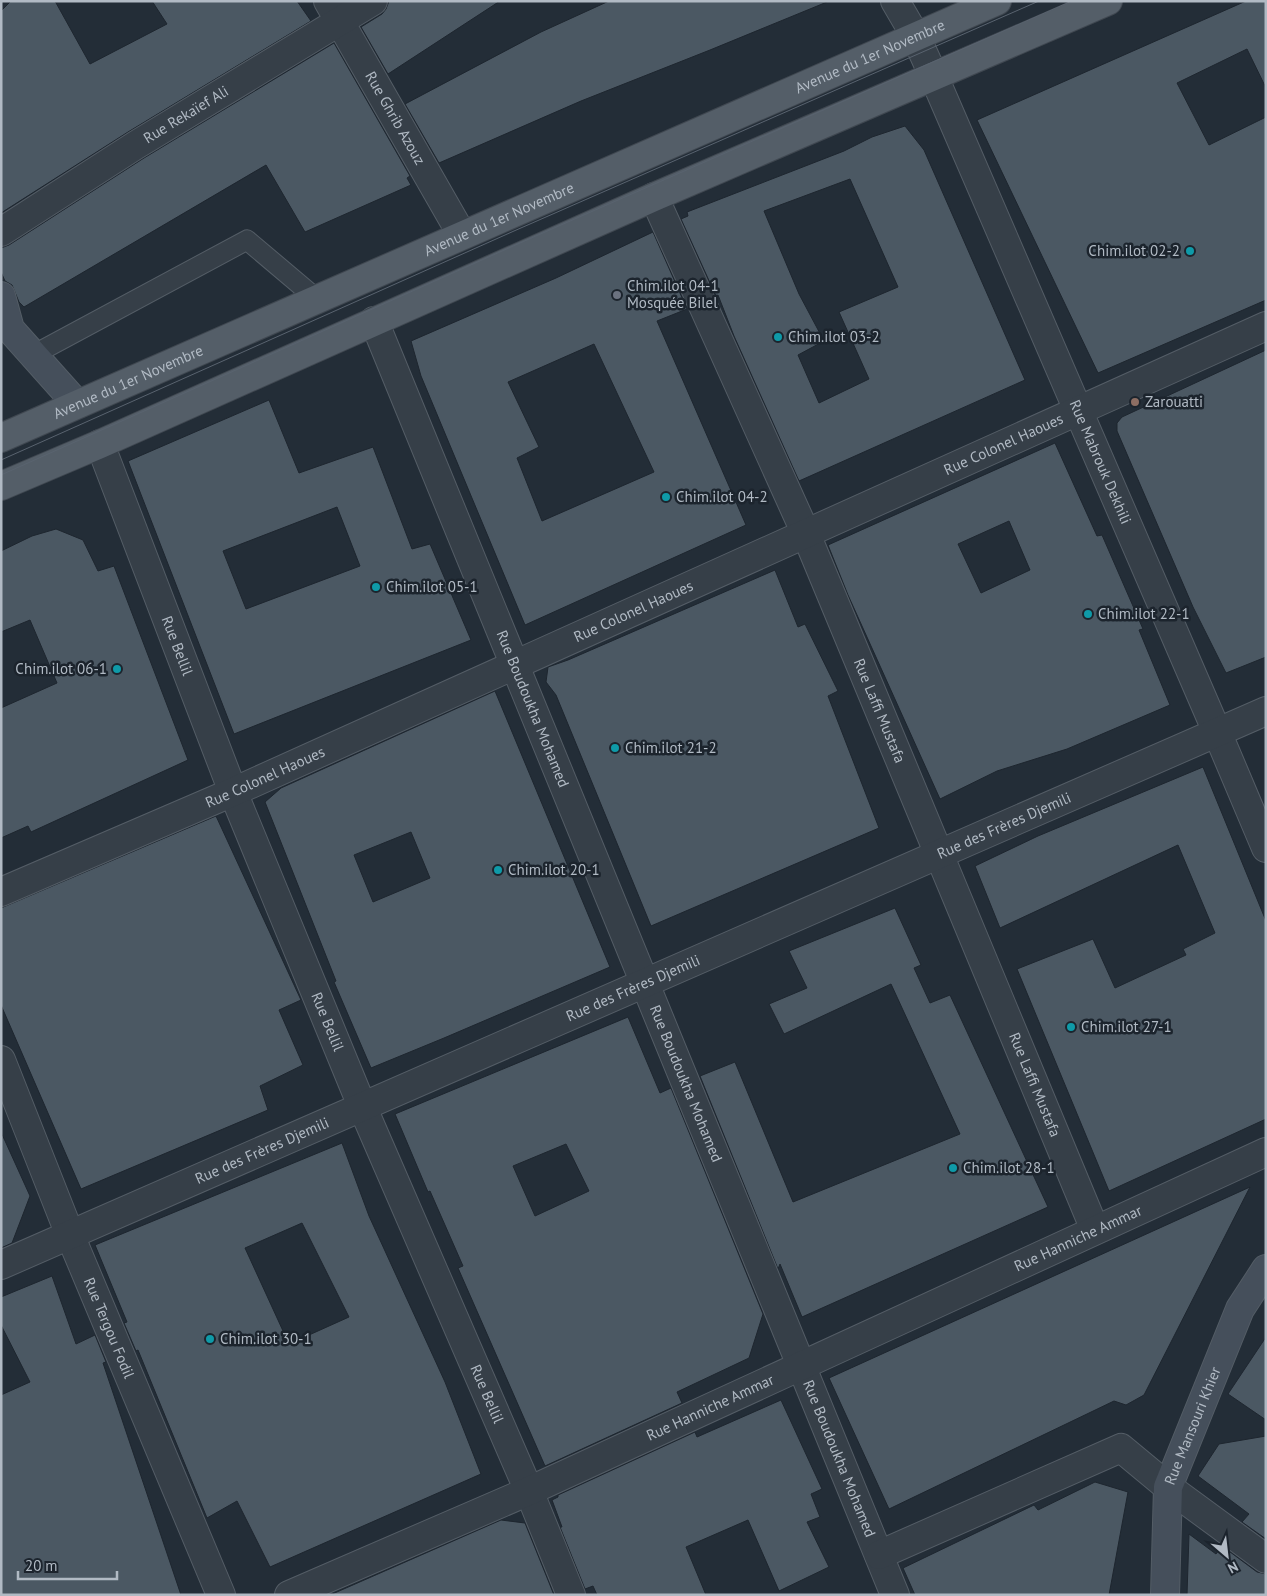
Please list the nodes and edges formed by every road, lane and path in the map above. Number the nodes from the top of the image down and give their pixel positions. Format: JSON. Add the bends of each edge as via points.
{"nodes":[{"id":1,"x":372,"y":1,"type":"edge"},
{"id":2,"x":895,"y":1,"type":"edge"},
{"id":3,"x":997,"y":1,"type":"edge"},
{"id":4,"x":1108,"y":1,"type":"edge"},
{"id":5,"x":334,"y":11,"type":"edge"},
{"id":6,"x":916,"y":37,"type":"junction"},
{"id":7,"x":934,"y":77,"type":"junction"},
{"id":8,"x":654,"y":197,"type":"junction"},
{"id":9,"x":1,"y":232,"type":"edge"},
{"id":10,"x":462,"y":235,"type":"junction"},
{"id":11,"x":1,"y":296,"type":"edge"},
{"id":12,"x":318,"y":300,"type":"junction"},
{"id":13,"x":374,"y":322,"type":"junction"},
{"id":14,"x":1266,"y":326,"type":"edge"},
{"id":15,"x":33,"y":355,"type":"junction"},
{"id":16,"x":77,"y":404,"type":"junction"},
{"id":17,"x":1079,"y":410,"type":"junction"},
{"id":18,"x":1,"y":438,"type":"edge"},
{"id":19,"x":100,"y":444,"type":"junction"},
{"id":20,"x":1,"y":486,"type":"edge"},
{"id":21,"x":806,"y":534,"type":"junction"},
{"id":22,"x":514,"y":665,"type":"junction"},
{"id":23,"x":1266,"y":711,"type":"edge"},
{"id":24,"x":1217,"y":732,"type":"junction"},
{"id":25,"x":233,"y":792,"type":"junction"},
{"id":26,"x":1266,"y":848,"type":"edge"},
{"id":27,"x":938,"y":854,"type":"junction"},
{"id":28,"x":1,"y":892,"type":"edge"},
{"id":29,"x":645,"y":982,"type":"junction"},
{"id":30,"x":1,"y":1060,"type":"edge"},
{"id":31,"x":362,"y":1106,"type":"junction"},
{"id":32,"x":1266,"y":1152,"type":"edge"},
{"id":33,"x":1095,"y":1230,"type":"junction"},
{"id":34,"x":70,"y":1235,"type":"junction"},
{"id":35,"x":1,"y":1265,"type":"edge"},
{"id":36,"x":1265,"y":1271,"type":"edge"},
{"id":37,"x":801,"y":1366,"type":"junction"},
{"id":38,"x":1168,"y":1487,"type":"junction"},
{"id":39,"x":529,"y":1491,"type":"junction"},
{"id":40,"x":879,"y":1555,"type":"junction"},
{"id":41,"x":1266,"y":1559,"type":"edge"},
{"id":42,"x":221,"y":1595,"type":"edge"},
{"id":43,"x":290,"y":1595,"type":"edge"},
{"id":44,"x":571,"y":1595,"type":"edge"},
{"id":45,"x":895,"y":1595,"type":"edge"},
{"id":46,"x":1165,"y":1595,"type":"edge"}],
"edges":[{"from":1,"to":5,"type":"street","name":"Rue Rekaïef Ali"},
{"from":2,"to":6,"type":"street","name":"Rue Mabrouk Dekhili"},
{"from":3,"to":6,"type":"main road","name":"Avenue du 1er Novembre"},
{"from":4,"to":7,"type":"main road"},
{"from":5,"to":9,"type":"street","name":"Rue Rekaïef Ali"},
{"from":5,"to":10,"type":"street","name":"Rue Ghrib Azouz"},
{"from":6,"to":7,"type":"street","name":"Rue Mabrouk Dekhili"},
{"from":6,"to":10,"type":"main road","name":"Avenue du 1er Novembre"},
{"from":7,"to":8,"type":"main road"},
{"from":7,"to":17,"type":"street","name":"Rue Mabrouk Dekhili"},
{"from":8,"to":13,"type":"main road"},
{"from":8,"to":21,"type":"street","name":"Rue Laffi Mustafa"},
{"from":10,"to":12,"type":"main road","name":"Avenue du 1er Novembre"},
{"from":11,"to":15,"type":"street","via":[[10,329]]},
{"from":12,"to":15,"type":"lane","via":[[247,240]]},
{"from":12,"to":16,"type":"main road","name":"Avenue du 1er Novembre"},
{"from":13,"to":19,"type":"main road"},
{"from":13,"to":22,"type":"street","name":"Rue Boudoukha Mohamed"},
{"from":14,"to":17,"type":"street","name":"Rue Colonel Haoues"},
{"from":15,"to":16,"type":"street"},
{"from":16,"to":18,"type":"main road","name":"Avenue du 1er Novembre"},
{"from":17,"to":21,"type":"street","name":"Rue Colonel Haoues"},
{"from":17,"to":24,"type":"street","name":"Rue Mabrouk Dekhili"},
{"from":19,"to":20,"type":"main road"},
{"from":19,"to":25,"type":"street","name":"Rue Bellil"},
{"from":21,"to":22,"type":"street","name":"Rue Colonel Haoues"},
{"from":21,"to":27,"type":"street","name":"Rue Laffi Mustafa"},
{"from":22,"to":25,"type":"street","name":"Rue Colonel Haoues"},
{"from":22,"to":29,"type":"street","name":"Rue Boudoukha Mohamed"},
{"from":23,"to":24,"type":"street","name":"Rue des Frères Djemili"},
{"from":24,"to":26,"type":"street","name":"Rue Mabrouk Dekhili"},
{"from":24,"to":27,"type":"street","name":"Rue des Frères Djemili"},
{"from":25,"to":28,"type":"street","name":"Rue Colonel Haoues"},
{"from":25,"to":31,"type":"street","name":"Rue Bellil"},
{"from":27,"to":29,"type":"street","name":"Rue des Frères Djemili"},
{"from":27,"to":33,"type":"street","name":"Rue Laffi Mustafa"},
{"from":29,"to":31,"type":"street","name":"Rue des Frères Djemili"},
{"from":29,"to":37,"type":"street","name":"Rue Boudoukha Mohamed"},
{"from":30,"to":34,"type":"street","name":"Rue Tergou Fodil"},
{"from":31,"to":34,"type":"street","name":"Rue des Frères Djemili"},
{"from":31,"to":39,"type":"street","name":"Rue Bellil"},
{"from":32,"to":33,"type":"street","name":"Rue Hanniche Ammar"},
{"from":33,"to":37,"type":"street","name":"Rue Hanniche Ammar"},
{"from":34,"to":35,"type":"street","name":"Rue des Frères Djemili"},
{"from":34,"to":42,"type":"street","name":"Rue Tergou Fodil"},
{"from":36,"to":38,"type":"street","name":"Rue Mansouri Khier","via":[[1240,1309]]},
{"from":37,"to":39,"type":"street","name":"Rue Hanniche Ammar"},
{"from":37,"to":40,"type":"street","name":"Rue Boudoukha Mohamed"},
{"from":38,"to":40,"type":"street","via":[[1121,1448]]},
{"from":38,"to":41,"type":"street"},
{"from":38,"to":46,"type":"street","name":"Rue Mansouri Khier"},
{"from":39,"to":43,"type":"street","name":"Rue Hanniche Ammar"},
{"from":39,"to":44,"type":"street","name":"Rue Bellil"},
{"from":40,"to":45,"type":"street","name":"Rue Boudoukha Mohamed"}]}
